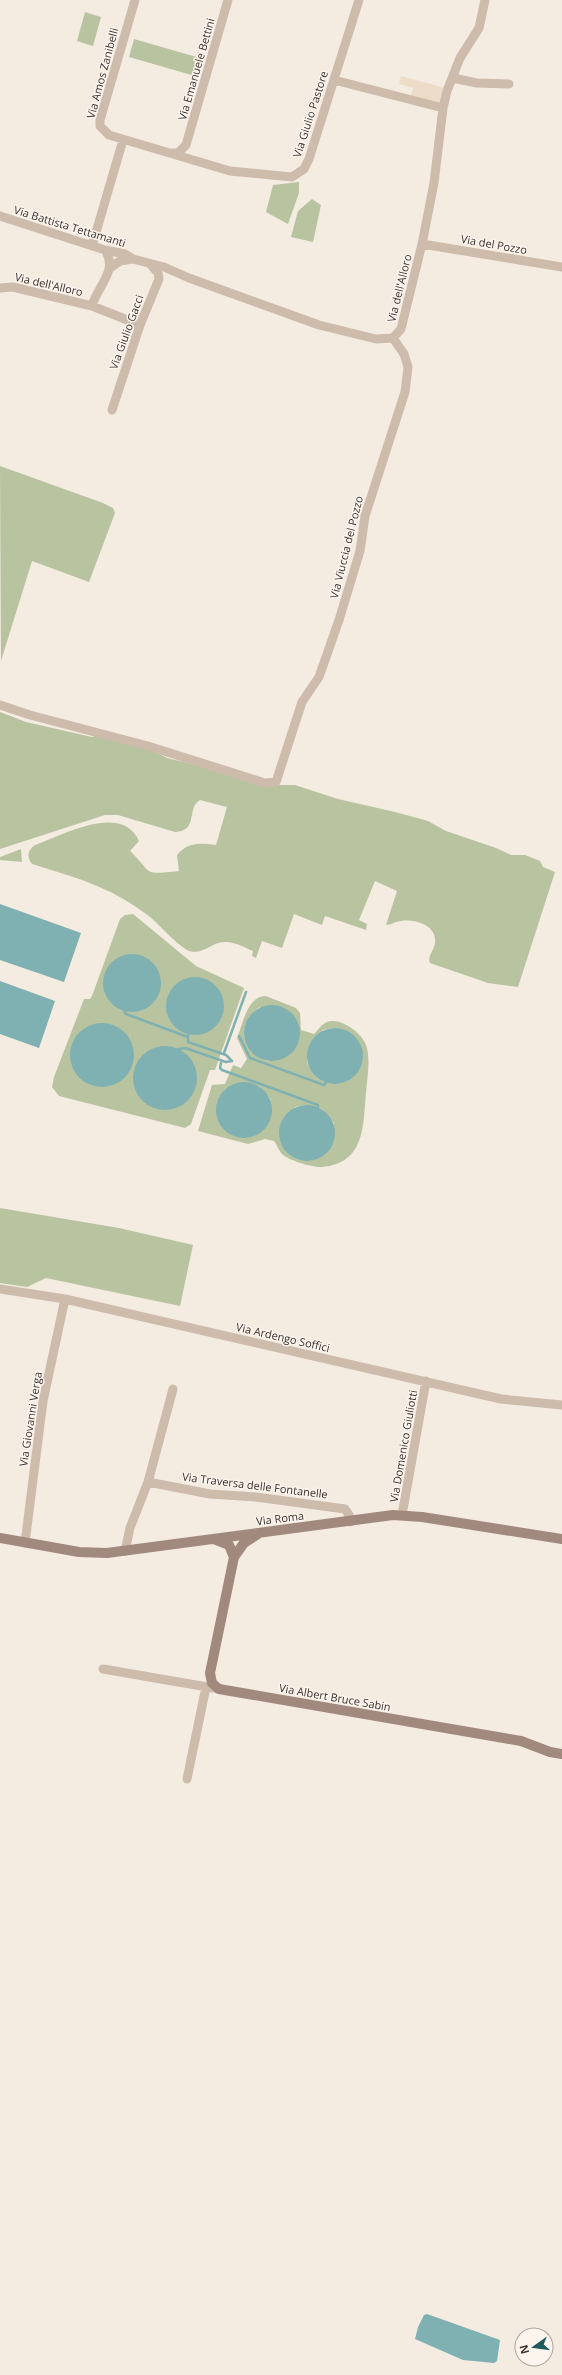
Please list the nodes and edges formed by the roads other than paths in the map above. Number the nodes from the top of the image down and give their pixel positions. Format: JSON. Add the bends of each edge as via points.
{"nodes":[{"id":1,"x":135,"y":0,"type":"edge"},
{"id":2,"x":228,"y":0,"type":"edge"},
{"id":3,"x":359,"y":0,"type":"edge"},
{"id":4,"x":485,"y":0,"type":"edge"},
{"id":5,"x":453,"y":78,"type":"junction"},
{"id":6,"x":334,"y":80,"type":"junction"},
{"id":7,"x":509,"y":84,"type":"dead end"},
{"id":8,"x":443,"y":108,"type":"junction"},
{"id":9,"x":123,"y":140,"type":"junction"},
{"id":10,"x":186,"y":145,"type":"junction"},
{"id":11,"x":172,"y":154,"type":"junction"},
{"id":12,"x":192,"y":160,"type":"junction"},
{"id":13,"x":0,"y":216,"type":"edge"},
{"id":14,"x":422,"y":244,"type":"junction"},
{"id":15,"x":92,"y":246,"type":"junction"},
{"id":16,"x":105,"y":250,"type":"junction"},
{"id":17,"x":133,"y":259,"type":"junction"},
{"id":18,"x":151,"y":265,"type":"junction"},
{"id":19,"x":562,"y":267,"type":"edge"},
{"id":20,"x":110,"y":268,"type":"junction"},
{"id":21,"x":0,"y":288,"type":"edge"},
{"id":22,"x":92,"y":306,"type":"junction"},
{"id":23,"x":140,"y":325,"type":"junction"},
{"id":24,"x":393,"y":338,"type":"junction"},
{"id":25,"x":112,"y":410,"type":"dead end"},
{"id":26,"x":0,"y":705,"type":"edge"},
{"id":27,"x":0,"y":1289,"type":"edge"},
{"id":28,"x":65,"y":1299,"type":"junction"},
{"id":29,"x":426,"y":1381,"type":"junction"},
{"id":30,"x":173,"y":1389,"type":"dead end"},
{"id":31,"x":562,"y":1405,"type":"edge"},
{"id":32,"x":148,"y":1482,"type":"junction"},
{"id":33,"x":402,"y":1515,"type":"junction"},
{"id":34,"x":350,"y":1522,"type":"junction"},
{"id":35,"x":267,"y":1531,"type":"junction"},
{"id":36,"x":0,"y":1538,"type":"edge"},
{"id":37,"x":209,"y":1539,"type":"junction"},
{"id":38,"x":562,"y":1539,"type":"edge"},
{"id":39,"x":25,"y":1543,"type":"junction"},
{"id":40,"x":125,"y":1551,"type":"junction"},
{"id":41,"x":234,"y":1557,"type":"junction"},
{"id":42,"x":103,"y":1669,"type":"dead end"},
{"id":43,"x":210,"y":1674,"type":"junction"},
{"id":44,"x":192,"y":1684,"type":"junction"},
{"id":45,"x":206,"y":1687,"type":"junction"},
{"id":46,"x":219,"y":1689,"type":"junction"},
{"id":47,"x":562,"y":1754,"type":"edge"},
{"id":48,"x":187,"y":1779,"type":"dead end"}],
"edges":[{"from":1,"to":9,"type":"street","name":"Via Amos Zanibelli","via":[[100,120],[104,132]]},
{"from":2,"to":10,"type":"street","name":"Via Emanuele Bettini"},
{"from":3,"to":6,"type":"street","name":"Via Giulio Pastore"},
{"from":4,"to":5,"type":"street","name":"Via dell'Alloro","via":[[479,28],[460,58]]},
{"from":5,"to":7,"type":"street","via":[[477,83]]},
{"from":5,"to":8,"type":"street","name":"Via dell'Alloro"},
{"from":6,"to":8,"type":"street"},
{"from":6,"to":12,"type":"street","name":"Via Giulio Pastore","via":[[309,159],[299,174],[284,177],[236,172]]},
{"from":8,"to":14,"type":"street","name":"Via dell'Alloro","via":[[434,183]]},
{"from":9,"to":11,"type":"street","name":"Via Amos Zanibelli"},
{"from":9,"to":15,"type":"street"},
{"from":10,"to":11,"type":"street","via":[[178,153]]},
{"from":10,"to":12,"type":"street"},
{"from":11,"to":12,"type":"street","name":"Via Amos Zanibelli"},
{"from":13,"to":15,"type":"street","name":"Via Battista Tettamanti"},
{"from":14,"to":19,"type":"street","name":"Via del Pozzo"},
{"from":14,"to":24,"type":"street","name":"Via dell'Alloro","via":[[401,329]]},
{"from":15,"to":16,"type":"street","name":"Via Battista Tettamanti"},
{"from":16,"to":17,"type":"street","name":"Via Battista Tettamanti","via":[[125,254]]},
{"from":16,"to":20,"type":"street"},
{"from":17,"to":18,"type":"street","name":"Via dell'Alloro"},
{"from":17,"to":20,"type":"street"},
{"from":18,"to":23,"type":"street","name":"Via Giulio Gacci","via":[[158,272],[159,279]]},
{"from":18,"to":24,"type":"street","name":"Via dell'Alloro","via":[[164,267],[319,325],[376,339]]},
{"from":20,"to":22,"type":"street","name":"Via dell'Alloro"},
{"from":21,"to":22,"type":"street","name":"Via dell'Alloro","via":[[13,287]]},
{"from":22,"to":23,"type":"street","name":"Via dell'Alloro"},
{"from":23,"to":25,"type":"street","name":"Via Giulio Gacci"},
{"from":24,"to":26,"type":"street","name":"Via Viuccia del Pozzo","via":[[404,354],[408,367],[405,392],[365,516],[360,550],[339,620],[319,677],[302,702],[276,782],[265,783],[148,746]]},
{"from":27,"to":28,"type":"street","name":"Via Ardengo Soffici"},
{"from":28,"to":29,"type":"street","name":"Via Ardengo Soffici","via":[[204,1330],[254,1344]]},
{"from":28,"to":39,"type":"street","name":"Via Giovanni Verga","via":[[43,1401]]},
{"from":29,"to":31,"type":"street","name":"Via Ardengo Soffici","via":[[501,1399]]},
{"from":29,"to":33,"type":"street","name":"Via Domenico Giuliotti"},
{"from":30,"to":32,"type":"street"},
{"from":32,"to":34,"type":"street","name":"Via Traversa delle Fontanelle","via":[[210,1494],[256,1497],[345,1509]]},
{"from":32,"to":40,"type":"street","via":[[130,1528]]},
{"from":33,"to":34,"type":"main road","name":"Via Roma"},
{"from":33,"to":38,"type":"main road","name":"Via Roma"},
{"from":34,"to":35,"type":"main road","name":"Via Roma"},
{"from":35,"to":37,"type":"main road","name":"Via Roma"},
{"from":35,"to":41,"type":"main road","via":[[249,1538]]},
{"from":36,"to":39,"type":"main road","name":"Via Roma"},
{"from":37,"to":40,"type":"main road","name":"Via Roma"},
{"from":37,"to":41,"type":"main road","via":[[228,1545]]},
{"from":39,"to":40,"type":"main road","name":"Via Roma","via":[[88,1553]]},
{"from":41,"to":43,"type":"main road"},
{"from":42,"to":44,"type":"street","name":"Via Albert Bruce Sabin"},
{"from":43,"to":44,"type":"street","via":[[204,1682]]},
{"from":43,"to":46,"type":"main road","via":[[212,1683]]},
{"from":44,"to":45,"type":"street","name":"Via Albert Bruce Sabin"},
{"from":45,"to":46,"type":"street","name":"Via Albert Bruce Sabin"},
{"from":45,"to":48,"type":"street"},
{"from":46,"to":47,"type":"main road","name":"Via Albert Bruce Sabin","via":[[521,1741]]}]}
